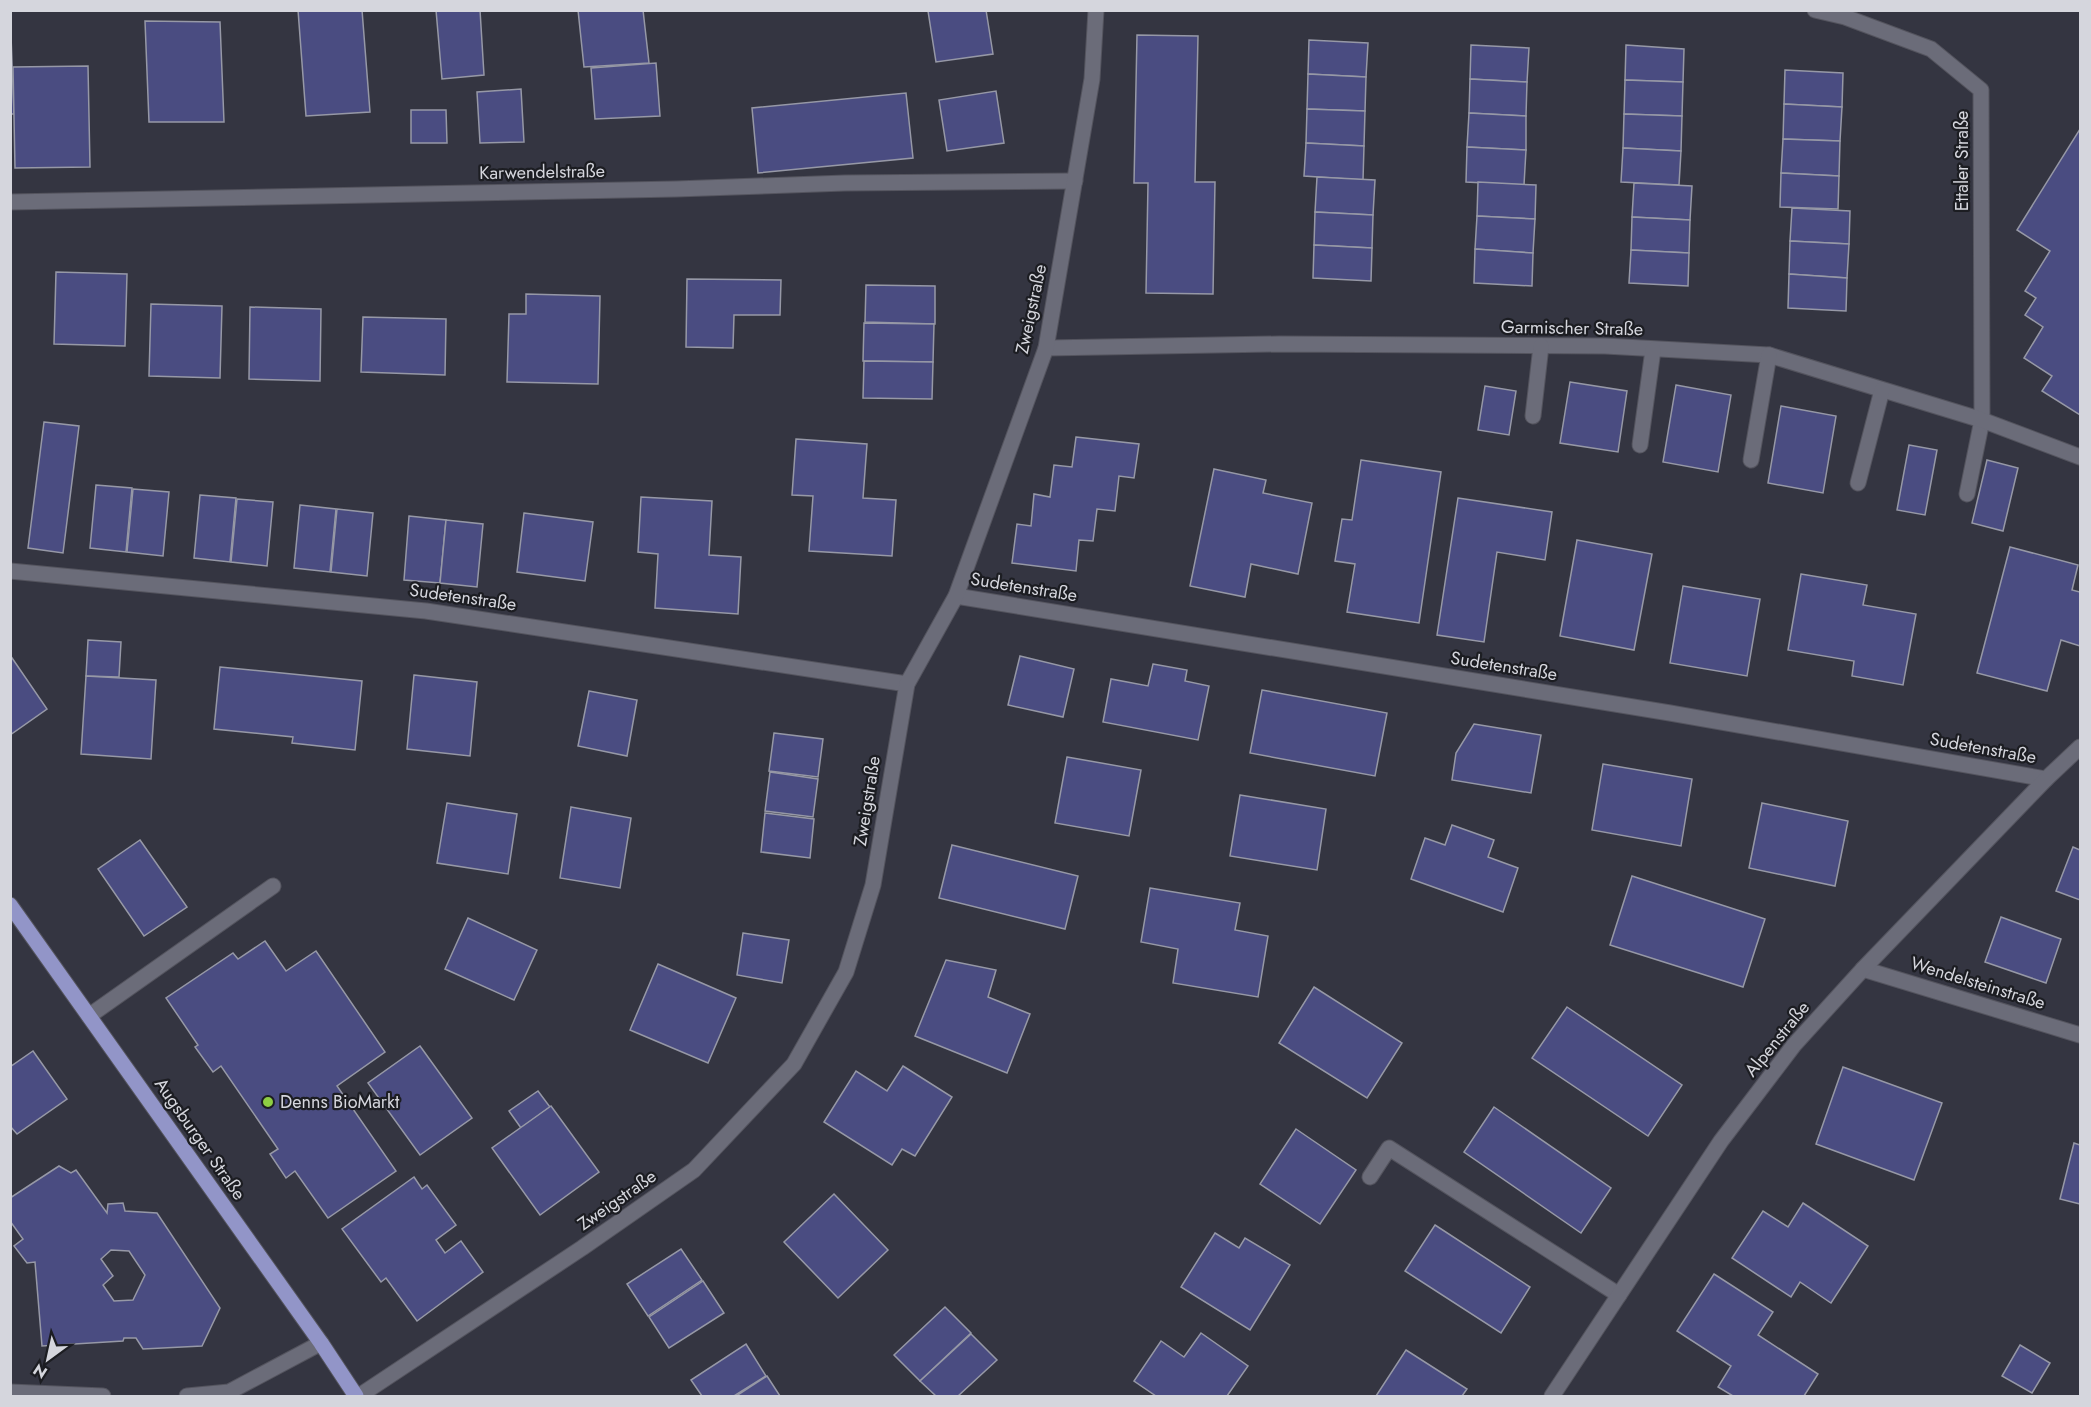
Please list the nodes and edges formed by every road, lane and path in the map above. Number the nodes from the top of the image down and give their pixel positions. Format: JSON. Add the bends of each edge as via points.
{"nodes":[{"id":1,"x":1096,"y":10,"type":"edge"},
{"id":2,"x":1815,"y":10,"type":"edge"},
{"id":3,"x":1075,"y":181,"type":"junction"},
{"id":4,"x":10,"y":202,"type":"edge"},
{"id":5,"x":1540,"y":346,"type":"junction"},
{"id":6,"x":1046,"y":348,"type":"junction"},
{"id":7,"x":1653,"y":350,"type":"junction"},
{"id":8,"x":1769,"y":356,"type":"junction"},
{"id":9,"x":1882,"y":390,"type":"junction"},
{"id":10,"x":1533,"y":417,"type":"dead end"},
{"id":11,"x":1982,"y":420,"type":"junction"},
{"id":12,"x":1640,"y":445,"type":"dead end"},
{"id":13,"x":2080,"y":457,"type":"edge"},
{"id":14,"x":1751,"y":460,"type":"dead end"},
{"id":15,"x":1858,"y":483,"type":"dead end"},
{"id":16,"x":1967,"y":494,"type":"dead end"},
{"id":17,"x":10,"y":571,"type":"edge"},
{"id":18,"x":956,"y":596,"type":"junction"},
{"id":19,"x":907,"y":684,"type":"junction"},
{"id":20,"x":2080,"y":747,"type":"edge"},
{"id":21,"x":2046,"y":779,"type":"junction"},
{"id":22,"x":273,"y":886,"type":"dead end"},
{"id":23,"x":10,"y":905,"type":"edge"},
{"id":24,"x":1863,"y":969,"type":"junction"},
{"id":25,"x":89,"y":1016,"type":"junction"},
{"id":26,"x":2080,"y":1035,"type":"edge"},
{"id":27,"x":1370,"y":1177,"type":"dead end"},
{"id":28,"x":1619,"y":1295,"type":"junction"},
{"id":29,"x":321,"y":1343,"type":"junction"},
{"id":30,"x":10,"y":1392,"type":"edge"},
{"id":31,"x":103,"y":1396,"type":"edge"},
{"id":32,"x":187,"y":1396,"type":"edge"},
{"id":33,"x":357,"y":1396,"type":"edge"},
{"id":34,"x":1552,"y":1396,"type":"edge"}],
"edges":[{"from":1,"to":3,"type":"street","name":"Zweigstraße","via":[[1092,79]]},
{"from":2,"to":11,"type":"street","name":"Ettaler Straße","via":[[1845,16],[1931,49],[1981,90]]},
{"from":3,"to":4,"type":"street","name":"Karwendelstraße"},
{"from":3,"to":6,"type":"street","name":"Zweigstraße"},
{"from":5,"to":6,"type":"street","name":"Garmischer Straße","via":[[1279,344]]},
{"from":5,"to":7,"type":"street","name":"Garmischer Straße"},
{"from":5,"to":10,"type":"street"},
{"from":6,"to":18,"type":"street","name":"Zweigstraße"},
{"from":7,"to":8,"type":"street","name":"Garmischer Straße"},
{"from":7,"to":12,"type":"street"},
{"from":8,"to":9,"type":"street","name":"Garmischer Straße"},
{"from":8,"to":14,"type":"street"},
{"from":9,"to":11,"type":"street","name":"Garmischer Straße"},
{"from":9,"to":15,"type":"street"},
{"from":11,"to":13,"type":"street","name":"Garmischer Straße"},
{"from":11,"to":16,"type":"street"},
{"from":17,"to":19,"type":"street","name":"Sudetenstraße","via":[[426,611]]},
{"from":18,"to":19,"type":"street","name":"Zweigstraße"},
{"from":18,"to":21,"type":"street","name":"Sudetenstraße"},
{"from":19,"to":33,"type":"street","name":"Zweigstraße","via":[[873,885],[846,972],[794,1064],[694,1170]]},
{"from":20,"to":21,"type":"street","name":"Alpenstraße"},
{"from":21,"to":24,"type":"street","name":"Alpenstraße"},
{"from":22,"to":25,"type":"street"},
{"from":23,"to":25,"type":"main road","name":"Augsburger Straße"},
{"from":24,"to":26,"type":"street","name":"Wendelsteinstraße"},
{"from":24,"to":28,"type":"street","name":"Alpenstraße","via":[[1794,1045],[1728,1132]]},
{"from":25,"to":29,"type":"main road","name":"Augsburger Straße"},
{"from":27,"to":28,"type":"street","via":[[1389,1148]]},
{"from":28,"to":34,"type":"street","name":"Alpenstraße"},
{"from":29,"to":32,"type":"street","via":[[230,1392]]},
{"from":29,"to":33,"type":"main road","name":"Augsburger Straße"},
{"from":30,"to":31,"type":"street"}]}
